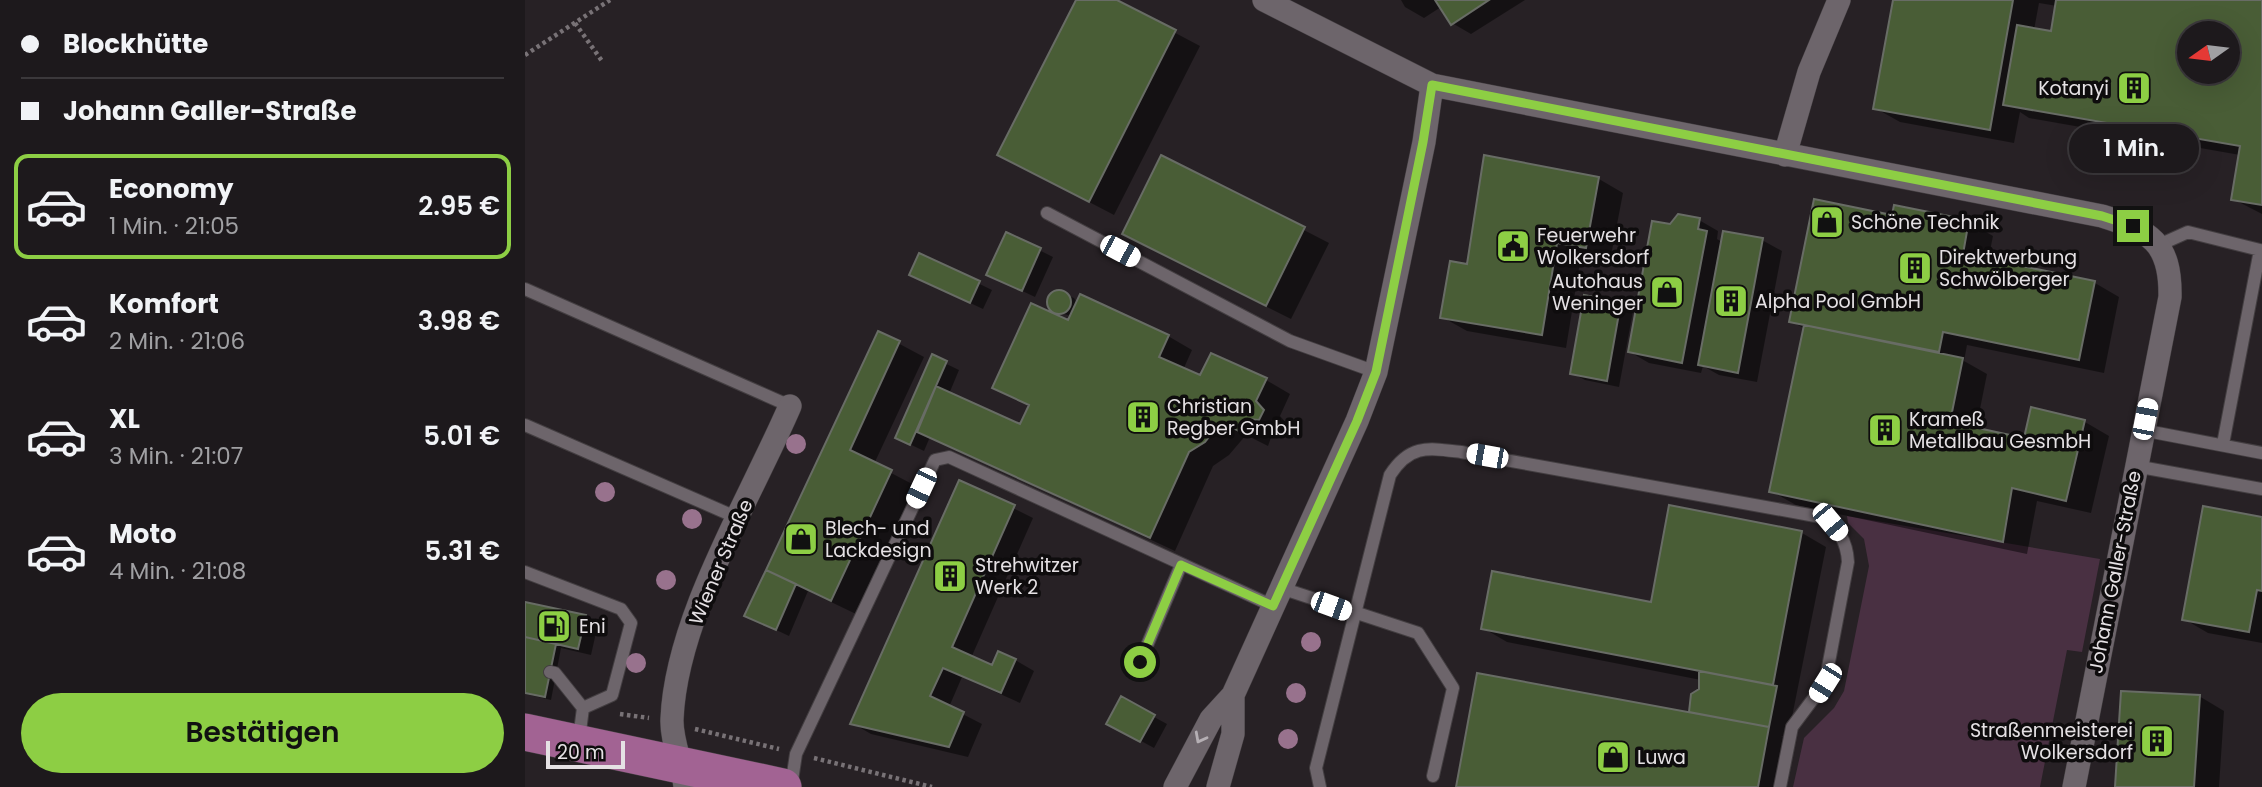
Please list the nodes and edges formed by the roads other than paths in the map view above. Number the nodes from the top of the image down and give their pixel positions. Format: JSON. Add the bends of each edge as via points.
{"nodes":[{"id":1,"x":1839,"y":0,"type":"edge"},
{"id":2,"x":1271,"y":2,"type":"edge"},
{"id":3,"x":1432,"y":85,"type":"junction"},
{"id":4,"x":1785,"y":155,"type":"junction"},
{"id":5,"x":1047,"y":213,"type":"dead end"},
{"id":6,"x":2159,"y":245,"type":"junction"},
{"id":7,"x":525,"y":289,"type":"edge"},
{"id":8,"x":1376,"y":372,"type":"junction"},
{"id":9,"x":790,"y":406,"type":"joint"},
{"id":10,"x":525,"y":425,"type":"edge"},
{"id":11,"x":2142,"y":430,"type":"junction"},
{"id":12,"x":2223,"y":444,"type":"junction"},
{"id":13,"x":2262,"y":453,"type":"edge"},
{"id":14,"x":2136,"y":466,"type":"junction"},
{"id":15,"x":2262,"y":489,"type":"edge"},
{"id":16,"x":739,"y":518,"type":"junction"},
{"id":17,"x":1181,"y":565,"type":"junction"},
{"id":18,"x":525,"y":572,"type":"edge"},
{"id":19,"x":1277,"y":597,"type":"junction"},
{"id":20,"x":1356,"y":615,"type":"junction"},
{"id":21,"x":1140,"y":662,"type":"dead end"},
{"id":22,"x":550,"y":673,"type":"dead end"},
{"id":23,"x":1233,"y":695,"type":"junction"},
{"id":24,"x":583,"y":708,"type":"junction"},
{"id":25,"x":525,"y":732,"type":"edge"},
{"id":26,"x":579,"y":743,"type":"junction"},
{"id":27,"x":790,"y":771,"type":"edge"},
{"id":28,"x":684,"y":776,"type":"edge"},
{"id":29,"x":1433,"y":776,"type":"dead end"},
{"id":30,"x":1222,"y":782,"type":"edge"},
{"id":31,"x":791,"y":787,"type":"edge"},
{"id":32,"x":1175,"y":787,"type":"edge"},
{"id":33,"x":1320,"y":787,"type":"edge"},
{"id":34,"x":1780,"y":787,"type":"edge"},
{"id":35,"x":2074,"y":787,"type":"edge"}],
"edges":[{"from":1,"to":4,"type":"street","via":[[1809,72]]},
{"from":2,"to":3,"type":"street"},
{"from":3,"to":4,"type":"street"},
{"from":3,"to":8,"type":"street"},
{"from":4,"to":6,"type":"street","via":[[2102,216],[2146,232]]},
{"from":5,"to":8,"type":"lane","via":[[1290,341]]},
{"from":6,"to":11,"type":"street","name":"Johann Galler-Straße","via":[[2167,261],[2170,297]]},
{"from":6,"to":12,"type":"lane","via":[[2188,232],[2260,250]]},
{"from":7,"to":9,"type":"lane"},
{"from":8,"to":19,"type":"street"},
{"from":9,"to":16,"type":"street","name":"Wiener Straße"},
{"from":10,"to":16,"type":"lane"},
{"from":11,"to":12,"type":"lane"},
{"from":11,"to":14,"type":"street","name":"Johann Galler-Straße"},
{"from":12,"to":13,"type":"lane"},
{"from":14,"to":15,"type":"lane"},
{"from":14,"to":35,"type":"street","name":"Johann Galler-Straße"},
{"from":16,"to":28,"type":"street","name":"Wiener Straße","via":[[697,612],[674,694],[671,723]]},
{"from":17,"to":19,"type":"lane"},
{"from":17,"to":21,"type":"lane"},
{"from":17,"to":27,"type":"lane","via":[[949,457],[935,460]]},
{"from":18,"to":24,"type":"lane","via":[[621,609],[631,623],[612,695]]},
{"from":19,"to":20,"type":"lane"},
{"from":19,"to":23,"type":"street"},
{"from":20,"to":29,"type":"lane","via":[[1418,633],[1453,688]]},
{"from":20,"to":33,"type":"lane","via":[[1316,768]]},
{"from":20,"to":34,"type":"lane","via":[[1389,475],[1401,458],[1424,448],[1821,517],[1842,537],[1848,562],[1825,683],[1792,727]]},
{"from":22,"to":24,"type":"lane"},
{"from":23,"to":30,"type":"street","via":[[1233,734]]},
{"from":23,"to":32,"type":"street","one_way":true,"via":[[1211,719]]},
{"from":24,"to":26,"type":"lane"},
{"from":25,"to":26,"type":"main road"},
{"from":26,"to":28,"type":"main road"},
{"from":27,"to":28,"type":"main road"},
{"from":27,"to":31,"type":"lane"}]}
